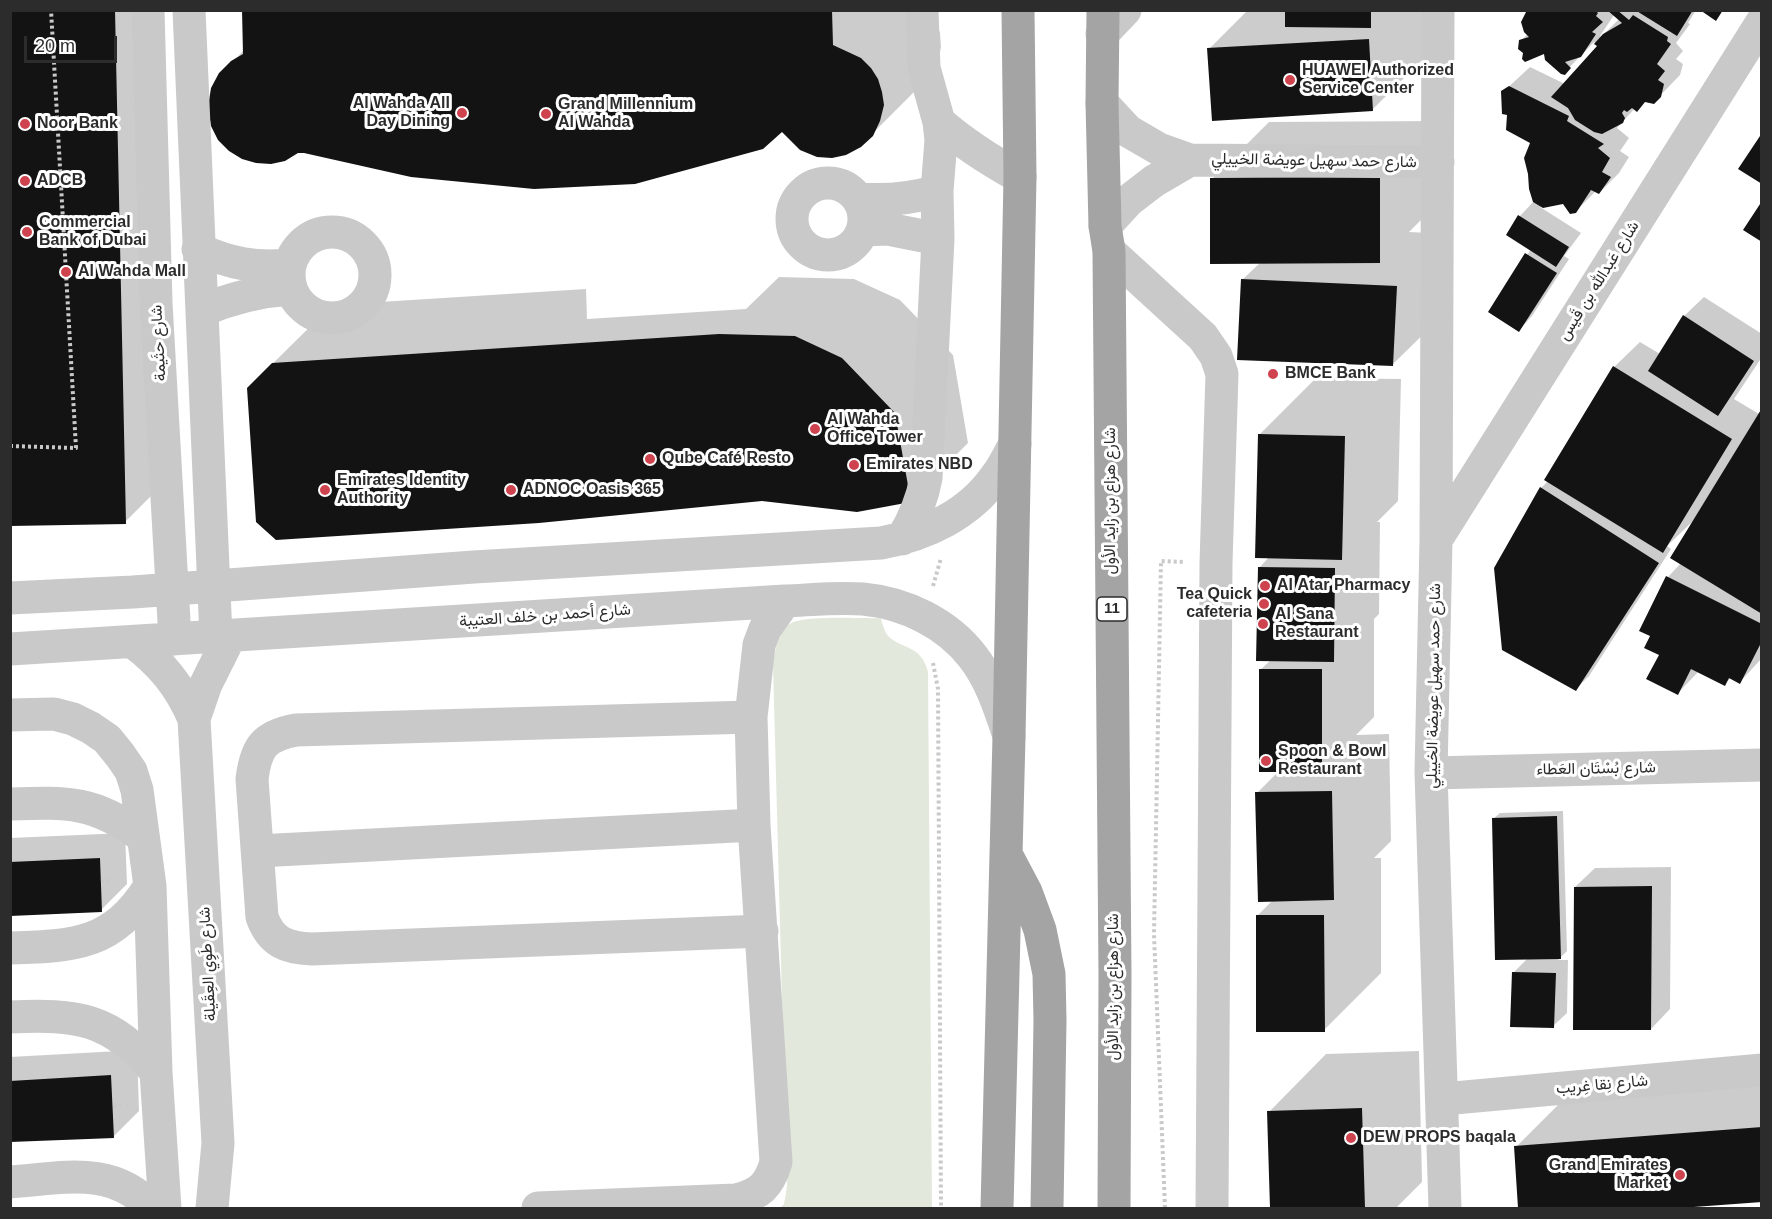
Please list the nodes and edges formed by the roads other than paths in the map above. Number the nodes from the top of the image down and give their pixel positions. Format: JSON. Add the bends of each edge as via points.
{"nodes":[{"id":1,"x":148,"y":10,"type":"edge"},
{"id":2,"x":189,"y":10,"type":"edge"},
{"id":3,"x":922,"y":10,"type":"edge"},
{"id":4,"x":1018,"y":10,"type":"edge"},
{"id":5,"x":1125,"y":10,"type":"edge"},
{"id":6,"x":1438,"y":10,"type":"edge"},
{"id":7,"x":1102,"y":22,"type":"edge"},
{"id":8,"x":1761,"y":22,"type":"edge"},
{"id":9,"x":1102,"y":103,"type":"junction"},
{"id":10,"x":939,"y":122,"type":"junction"},
{"id":11,"x":1190,"y":160,"type":"junction"},
{"id":12,"x":1438,"y":162,"type":"junction"},
{"id":13,"x":1020,"y":177,"type":"junction"},
{"id":14,"x":937,"y":191,"type":"junction"},
{"id":15,"x":1107,"y":238,"type":"junction"},
{"id":16,"x":938,"y":239,"type":"junction"},
{"id":17,"x":198,"y":249,"type":"junction"},
{"id":18,"x":156,"y":303,"type":"junction"},
{"id":19,"x":203,"y":306,"type":"junction"},
{"id":20,"x":1016,"y":444,"type":"junction"},
{"id":21,"x":902,"y":539,"type":"junction"},
{"id":22,"x":1436,"y":540,"type":"junction"},
{"id":23,"x":214,"y":586,"type":"junction"},
{"id":24,"x":172,"y":589,"type":"junction"},
{"id":25,"x":10,"y":598,"type":"edge"},
{"id":26,"x":785,"y":601,"type":"junction"},
{"id":27,"x":223,"y":636,"type":"junction"},
{"id":28,"x":175,"y":639,"type":"junction"},
{"id":29,"x":133,"y":642,"type":"junction"},
{"id":30,"x":10,"y":649,"type":"edge"},
{"id":31,"x":10,"y":716,"type":"edge"},
{"id":32,"x":751,"y":717,"type":"junction"},
{"id":33,"x":194,"y":719,"type":"junction"},
{"id":34,"x":1010,"y":737,"type":"junction"},
{"id":35,"x":1756,"y":758,"type":"edge"},
{"id":36,"x":1431,"y":773,"type":"junction"},
{"id":37,"x":10,"y":804,"type":"edge"},
{"id":38,"x":754,"y":825,"type":"junction"},
{"id":39,"x":143,"y":837,"type":"junction"},
{"id":40,"x":258,"y":851,"type":"junction"},
{"id":41,"x":1006,"y":854,"type":"junction"},
{"id":42,"x":150,"y":886,"type":"junction"},
{"id":43,"x":762,"y":931,"type":"junction"},
{"id":44,"x":10,"y":948,"type":"edge"},
{"id":45,"x":10,"y":1017,"type":"edge"},
{"id":46,"x":1761,"y":1070,"type":"edge"},
{"id":47,"x":156,"y":1072,"type":"junction"},
{"id":48,"x":1443,"y":1099,"type":"junction"},
{"id":49,"x":998,"y":1138,"type":"junction"},
{"id":50,"x":218,"y":1143,"type":"junction"},
{"id":51,"x":10,"y":1182,"type":"edge"},
{"id":52,"x":152,"y":1209,"type":"edge"},
{"id":53,"x":165,"y":1209,"type":"edge"},
{"id":54,"x":212,"y":1209,"type":"edge"},
{"id":55,"x":227,"y":1209,"type":"edge"},
{"id":56,"x":537,"y":1209,"type":"edge"},
{"id":57,"x":978,"y":1209,"type":"edge"},
{"id":58,"x":997,"y":1209,"type":"edge"},
{"id":59,"x":1047,"y":1209,"type":"edge"},
{"id":60,"x":1114,"y":1209,"type":"edge"},
{"id":61,"x":1212,"y":1209,"type":"edge"},
{"id":62,"x":1445,"y":1209,"type":"edge"}],
"edges":[{"from":1,"to":18,"type":"street","name":"شارع حثَيمة"},
{"from":2,"to":17,"type":"street"},
{"from":3,"to":10,"type":"street","via":[[924,68]]},
{"from":4,"to":13,"type":"main road"},
{"from":5,"to":7,"type":"street"},
{"from":6,"to":12,"type":"street","name":"شارع حمد سهيل عويضة الخييلي"},
{"from":7,"to":9,"type":"main road","name":"شارع هزاع بن زايد الأول","number":"11"},
{"from":8,"to":22,"type":"street","name":"شارع عَبدالله بن قَيس"},
{"from":9,"to":11,"type":"street","name":"شارع حمد سهيل عويضة الخييلي","via":[[1128,131],[1159,149]]},
{"from":9,"to":15,"type":"main road","name":"شارع هزاع بن زايد الأول","number":"11"},
{"from":10,"to":13,"type":"street","via":[[988,160]]},
{"from":10,"to":14,"type":"street"},
{"from":11,"to":12,"type":"street","name":"شارع حمد سهيل عويضة الخييلي"},
{"from":11,"to":15,"type":"street","name":"شارع حمد سهيل عويضة الخييلي","via":[[1128,201]]},
{"from":12,"to":22,"type":"street","name":"شارع حمد سهيل عويضة الخييلي"},
{"from":13,"to":20,"type":"main road"},
{"from":14,"to":16,"type":"street"},
{"from":14,"to":16,"type":"street","via":[[885,201],[861,214],[888,229]]},
{"from":15,"to":60,"type":"main road","name":"شارع هزاع بن زايد الأول","number":"11"},
{"from":15,"to":61,"type":"street","via":[[1203,337],[1222,374],[1216,563]]},
{"from":16,"to":21,"type":"street","via":[[926,478],[922,500]]},
{"from":17,"to":19,"type":"street"},
{"from":17,"to":19,"type":"street","via":[[220,259],[266,267],[291,277]]},
{"from":18,"to":19,"type":"street"},
{"from":18,"to":24,"type":"street","name":"شارع حثَيمة"},
{"from":19,"to":23,"type":"street"},
{"from":20,"to":21,"type":"street","via":[[996,477],[970,505],[938,526]]},
{"from":20,"to":34,"type":"main road"},
{"from":21,"to":23,"type":"street"},
{"from":22,"to":36,"type":"street","name":"شارع حمد سهيل عويضة الخييلي"},
{"from":23,"to":24,"type":"street"},
{"from":23,"to":27,"type":"street"},
{"from":24,"to":25,"type":"street"},
{"from":24,"to":28,"type":"street","name":"شارع حثَيمة"},
{"from":26,"to":27,"type":"street","name":"شارع أحمد بن خلف العتيبة"},
{"from":26,"to":32,"type":"street","via":[[759,645]]},
{"from":26,"to":34,"type":"street","name":"شارع أحمد بن خلف العتيبة","via":[[863,599],[905,607],[943,627],[973,657],[994,695]]},
{"from":27,"to":28,"type":"street","name":"شارع أحمد بن خلف العتيبة"},
{"from":27,"to":33,"type":"street","name":"شارع طَوِي العِقَيلة"},
{"from":28,"to":29,"type":"street","name":"شارع أحمد بن خلف العتيبة"},
{"from":29,"to":30,"type":"street","name":"شارع أحمد بن خلف العتيبة"},
{"from":29,"to":33,"type":"street","name":"شارع طَوِي العِقَيلة","via":[[163,668],[186,700]]},
{"from":31,"to":39,"type":"street","via":[[54,714],[73,719],[107,739],[131,771]]},
{"from":32,"to":38,"type":"street"},
{"from":32,"to":40,"type":"street","via":[[283,733],[268,739],[254,761]]},
{"from":33,"to":50,"type":"street","name":"شارع طَوِي العِقَيلة"},
{"from":34,"to":41,"type":"main road"},
{"from":35,"to":36,"type":"street","name":"شارع بُسْتَان العَطاء"},
{"from":36,"to":48,"type":"street","name":"شارع حمد سهيل عويضة الخييلي"},
{"from":37,"to":39,"type":"street","via":[[60,802],[84,806],[107,814]]},
{"from":38,"to":40,"type":"street"},
{"from":38,"to":43,"type":"street"},
{"from":39,"to":42,"type":"street"},
{"from":40,"to":43,"type":"street","via":[[261,917],[266,930],[279,942],[294,948]]},
{"from":41,"to":49,"type":"main road"},
{"from":41,"to":59,"type":"main road","via":[[1040,930],[1049,974]]},
{"from":42,"to":44,"type":"street","via":[[137,907],[100,936],[66,944]]},
{"from":42,"to":47,"type":"street"},
{"from":43,"to":56,"type":"street","via":[[776,1162],[763,1188],[751,1197],[736,1200]]},
{"from":45,"to":47,"type":"street","via":[[69,1016],[95,1023],[118,1035]]},
{"from":46,"to":48,"type":"street","name":"شارع نِقا غِريب"},
{"from":47,"to":53,"type":"street"},
{"from":48,"to":62,"type":"street","name":"شارع حمد سهيل عويضة الخييلي"},
{"from":49,"to":57,"type":"main road"},
{"from":49,"to":58,"type":"main road"},
{"from":50,"to":54,"type":"street","name":"شارع طَوِي العِقَيلة"},
{"from":50,"to":55,"type":"street"},
{"from":51,"to":52,"type":"street","via":[[92,1176],[131,1190]]}]}
